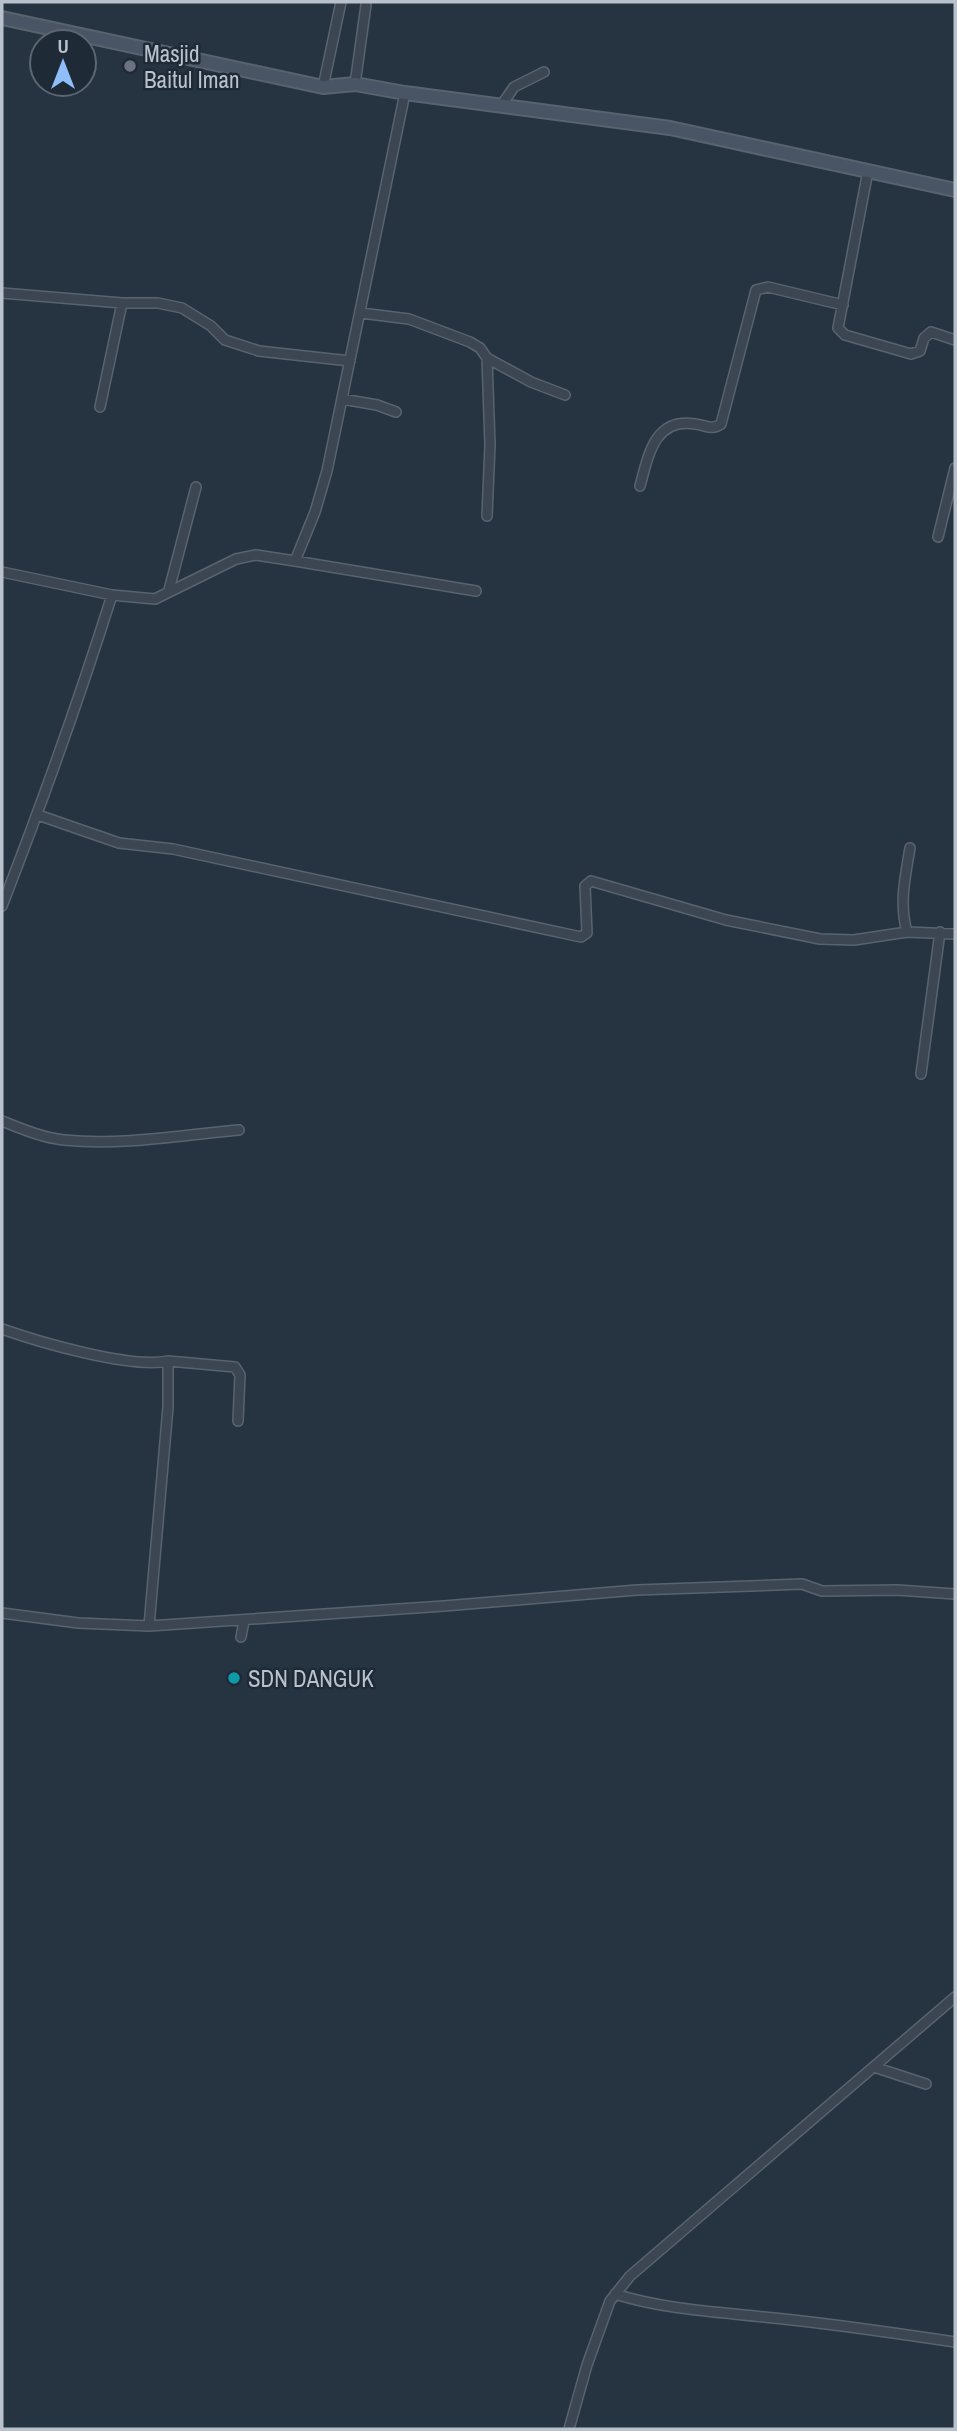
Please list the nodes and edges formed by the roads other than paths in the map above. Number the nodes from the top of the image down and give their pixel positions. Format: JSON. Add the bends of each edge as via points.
{"nodes":[{"id":1,"x":341,"y":2,"type":"edge"},
{"id":2,"x":366,"y":5,"type":"dead end"},
{"id":3,"x":2,"y":19,"type":"edge"},
{"id":4,"x":544,"y":72,"type":"dead end"},
{"id":5,"x":355,"y":84,"type":"junction"},
{"id":6,"x":323,"y":87,"type":"junction"},
{"id":7,"x":405,"y":93,"type":"junction"},
{"id":8,"x":501,"y":106,"type":"junction"},
{"id":9,"x":868,"y":171,"type":"junction"},
{"id":10,"x":955,"y":190,"type":"edge"},
{"id":11,"x":2,"y":293,"type":"edge"},
{"id":12,"x":122,"y":303,"type":"junction"},
{"id":13,"x":843,"y":305,"type":"junction"},
{"id":14,"x":361,"y":313,"type":"junction"},
{"id":15,"x":955,"y":340,"type":"edge"},
{"id":16,"x":487,"y":358,"type":"junction"},
{"id":17,"x":350,"y":361,"type":"junction"},
{"id":18,"x":565,"y":395,"type":"dead end"},
{"id":19,"x":342,"y":399,"type":"junction"},
{"id":20,"x":100,"y":407,"type":"dead end"},
{"id":21,"x":396,"y":412,"type":"dead end"},
{"id":22,"x":955,"y":468,"type":"edge"},
{"id":23,"x":640,"y":486,"type":"dead end"},
{"id":24,"x":196,"y":487,"type":"dead end"},
{"id":25,"x":487,"y":516,"type":"dead end"},
{"id":26,"x":938,"y":537,"type":"dead end"},
{"id":27,"x":295,"y":561,"type":"junction"},
{"id":28,"x":2,"y":572,"type":"edge"},
{"id":29,"x":169,"y":590,"type":"junction"},
{"id":30,"x":476,"y":591,"type":"dead end"},
{"id":31,"x":112,"y":595,"type":"junction"},
{"id":32,"x":38,"y":815,"type":"junction"},
{"id":33,"x":911,"y":848,"type":"dead end"},
{"id":34,"x":2,"y":906,"type":"edge"},
{"id":35,"x":907,"y":932,"type":"junction"},
{"id":36,"x":940,"y":932,"type":"junction"},
{"id":37,"x":955,"y":934,"type":"edge"},
{"id":38,"x":921,"y":1074,"type":"dead end"},
{"id":39,"x":2,"y":1121,"type":"edge"},
{"id":40,"x":239,"y":1130,"type":"dead end"},
{"id":41,"x":2,"y":1329,"type":"edge"},
{"id":42,"x":168,"y":1361,"type":"junction"},
{"id":43,"x":238,"y":1421,"type":"dead end"},
{"id":44,"x":955,"y":1594,"type":"edge"},
{"id":45,"x":2,"y":1613,"type":"edge"},
{"id":46,"x":244,"y":1621,"type":"junction"},
{"id":47,"x":149,"y":1626,"type":"junction"},
{"id":48,"x":241,"y":1637,"type":"dead end"},
{"id":49,"x":955,"y":1997,"type":"edge"},
{"id":50,"x":874,"y":2067,"type":"junction"},
{"id":51,"x":926,"y":2084,"type":"dead end"},
{"id":52,"x":615,"y":2294,"type":"junction"},
{"id":53,"x":955,"y":2342,"type":"edge"},
{"id":54,"x":569,"y":2429,"type":"edge"}],
"edges":[{"from":1,"to":6,"type":"street"},
{"from":2,"to":5,"type":"street"},
{"from":3,"to":6,"type":"main road"},
{"from":4,"to":8,"type":"street","via":[[514,87]]},
{"from":5,"to":6,"type":"main road"},
{"from":5,"to":7,"type":"main road"},
{"from":7,"to":8,"type":"main road"},
{"from":7,"to":14,"type":"street"},
{"from":8,"to":9,"type":"main road","via":[[670,128]]},
{"from":9,"to":10,"type":"main road"},
{"from":9,"to":13,"type":"street"},
{"from":11,"to":12,"type":"street"},
{"from":12,"to":17,"type":"street","via":[[182,308],[225,340],[259,351]]},
{"from":12,"to":20,"type":"street"},
{"from":13,"to":15,"type":"street","via":[[838,328],[845,335],[911,354],[920,351],[931,332]]},
{"from":13,"to":23,"type":"street","via":[[768,287],[756,290],[721,424],[711,428],[686,423],[661,433],[651,447]]},
{"from":14,"to":16,"type":"street","via":[[409,319],[470,342]]},
{"from":14,"to":17,"type":"street"},
{"from":16,"to":18,"type":"street"},
{"from":16,"to":25,"type":"street"},
{"from":17,"to":19,"type":"street"},
{"from":19,"to":21,"type":"street"},
{"from":19,"to":27,"type":"street","via":[[324,481]]},
{"from":22,"to":26,"type":"street"},
{"from":24,"to":29,"type":"street"},
{"from":27,"to":29,"type":"street","via":[[256,555],[236,559]]},
{"from":27,"to":30,"type":"street"},
{"from":28,"to":31,"type":"street"},
{"from":29,"to":31,"type":"street","via":[[155,599]]},
{"from":31,"to":32,"type":"street"},
{"from":32,"to":34,"type":"street"},
{"from":32,"to":35,"type":"street","via":[[118,843],[173,849],[581,937],[587,933],[585,886],[589,881],[726,920],[820,939],[854,940]]},
{"from":33,"to":35,"type":"street","via":[[902,889]]},
{"from":35,"to":36,"type":"street"},
{"from":36,"to":37,"type":"street"},
{"from":36,"to":38,"type":"street"},
{"from":39,"to":40,"type":"street","via":[[62,1140],[106,1142]]},
{"from":41,"to":42,"type":"street","via":[[124,1360]]},
{"from":42,"to":43,"type":"street","via":[[235,1367],[240,1375]]},
{"from":42,"to":47,"type":"street"},
{"from":44,"to":46,"type":"street","via":[[822,1591],[803,1584],[650,1589]]},
{"from":45,"to":47,"type":"street"},
{"from":46,"to":47,"type":"street"},
{"from":46,"to":48,"type":"street"},
{"from":49,"to":50,"type":"street"},
{"from":50,"to":51,"type":"street"},
{"from":50,"to":52,"type":"street","via":[[630,2276]]},
{"from":52,"to":53,"type":"street","via":[[676,2308]]},
{"from":52,"to":54,"type":"street"}]}
